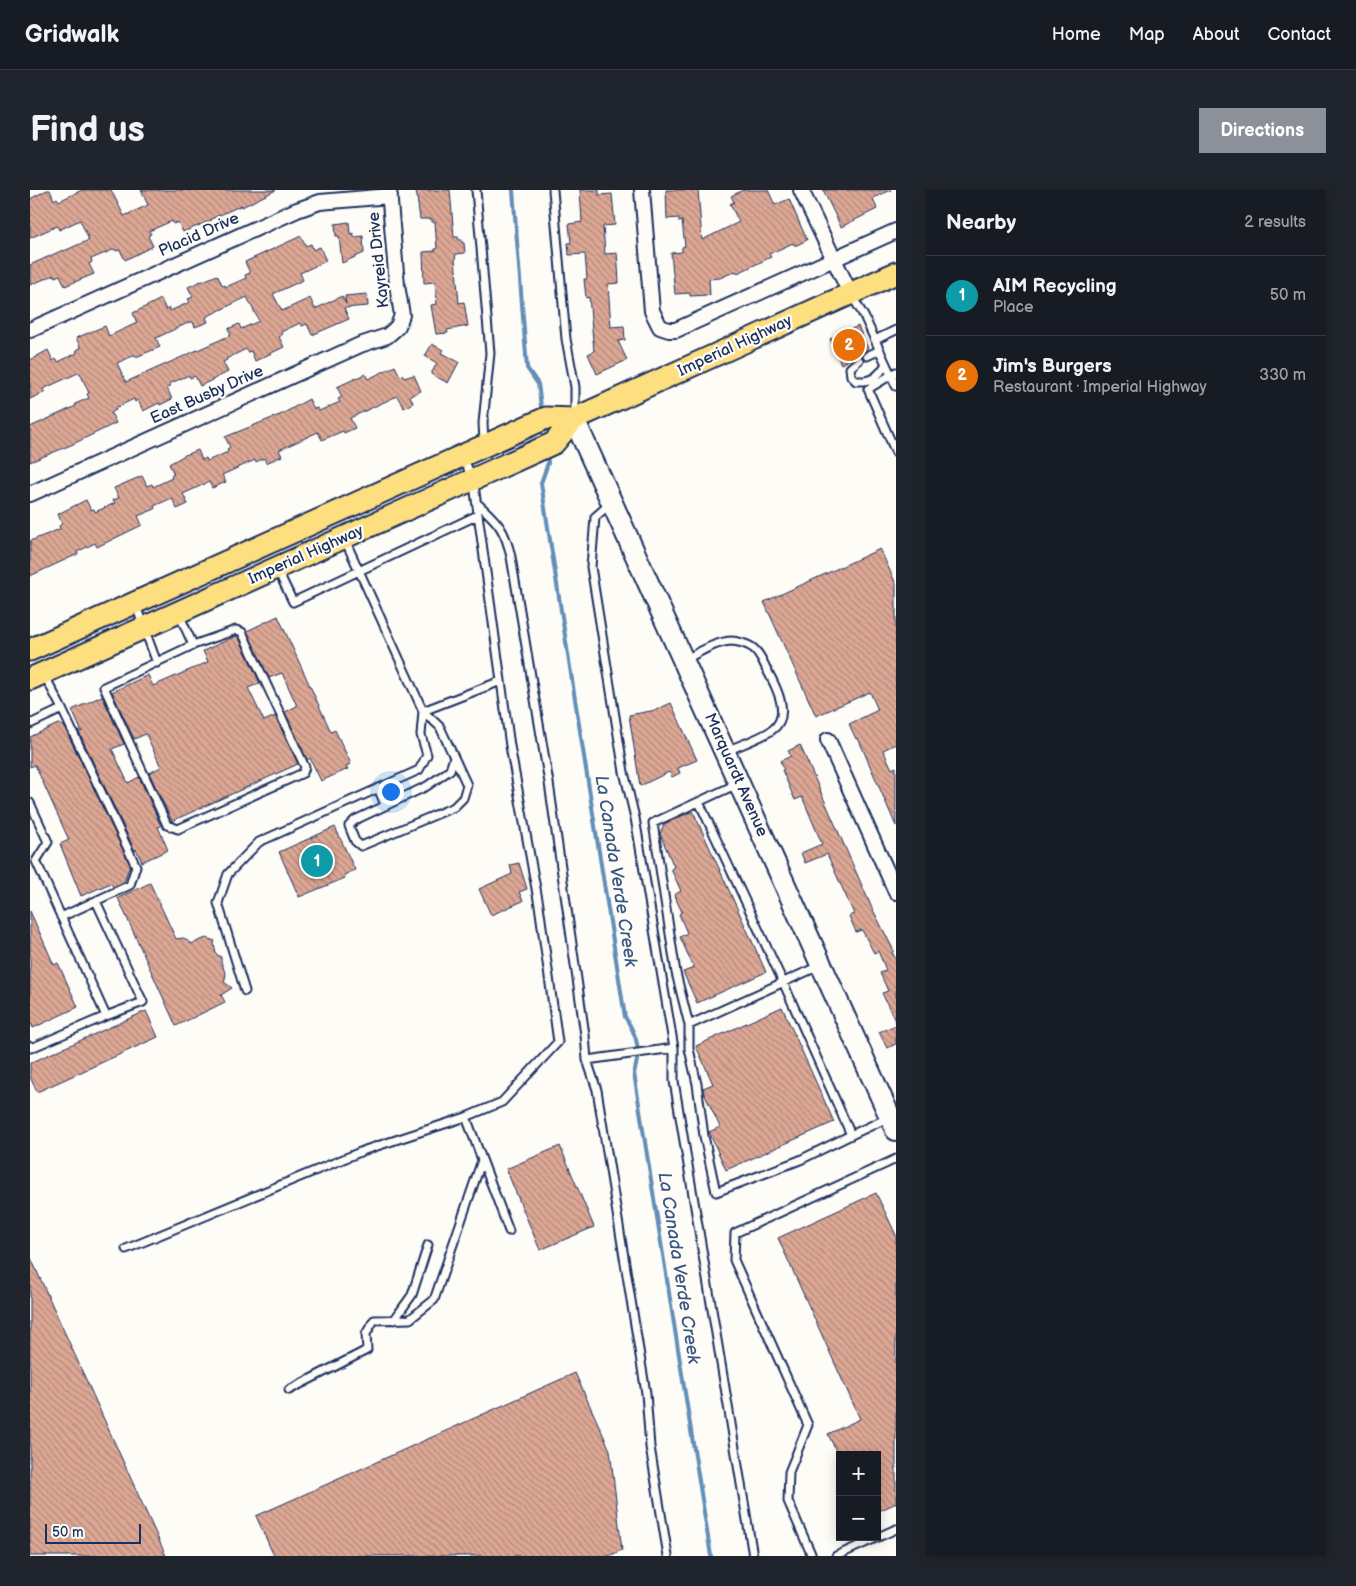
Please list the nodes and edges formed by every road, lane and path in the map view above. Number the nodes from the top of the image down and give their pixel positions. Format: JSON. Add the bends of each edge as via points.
{"nodes":[{"id":1,"x":476,"y":190,"type":"edge"},
{"id":2,"x":553,"y":190,"type":"edge"},
{"id":3,"x":642,"y":190,"type":"edge"},
{"id":4,"x":801,"y":190,"type":"edge"},
{"id":5,"x":389,"y":193,"type":"edge"},
{"id":6,"x":896,"y":231,"type":"edge"},
{"id":7,"x":834,"y":259,"type":"junction"},
{"id":8,"x":896,"y":273,"type":"edge"},
{"id":9,"x":850,"y":293,"type":"junction"},
{"id":10,"x":398,"y":326,"type":"joint"},
{"id":11,"x":30,"y":330,"type":"edge"},
{"id":12,"x":896,"y":330,"type":"edge"},
{"id":13,"x":875,"y":340,"type":"junction"},
{"id":14,"x":880,"y":350,"type":"junction"},
{"id":15,"x":867,"y":356,"type":"dead end"},
{"id":16,"x":859,"y":360,"type":"dead end"},
{"id":17,"x":886,"y":364,"type":"junction"},
{"id":18,"x":893,"y":373,"type":"edge"},
{"id":19,"x":896,"y":386,"type":"edge"},
{"id":20,"x":570,"y":422,"type":"junction"},
{"id":21,"x":491,"y":442,"type":"junction"},
{"id":22,"x":896,"y":453,"type":"edge"},
{"id":23,"x":462,"y":455,"type":"junction"},
{"id":24,"x":473,"y":479,"type":"junction"},
{"id":25,"x":30,"y":494,"type":"edge"},
{"id":26,"x":612,"y":501,"type":"junction"},
{"id":27,"x":476,"y":502,"type":"junction"},
{"id":28,"x":478,"y":515,"type":"junction"},
{"id":29,"x":344,"y":538,"type":"junction"},
{"id":30,"x":276,"y":568,"type":"junction"},
{"id":31,"x":358,"y":571,"type":"junction"},
{"id":32,"x":135,"y":603,"type":"junction"},
{"id":33,"x":179,"y":612,"type":"junction"},
{"id":34,"x":144,"y":628,"type":"junction"},
{"id":35,"x":193,"y":645,"type":"junction"},
{"id":36,"x":30,"y":650,"type":"edge"},
{"id":37,"x":684,"y":660,"type":"junction"},
{"id":38,"x":157,"y":663,"type":"junction"},
{"id":39,"x":37,"y":676,"type":"edge"},
{"id":40,"x":501,"y":681,"type":"junction"},
{"id":41,"x":62,"y":709,"type":"junction"},
{"id":42,"x":423,"y":711,"type":"junction"},
{"id":43,"x":30,"y":724,"type":"edge"},
{"id":44,"x":828,"y":740,"type":"dead end"},
{"id":45,"x":725,"y":751,"type":"junction"},
{"id":46,"x":454,"y":757,"type":"junction"},
{"id":47,"x":739,"y":783,"type":"junction"},
{"id":48,"x":378,"y":788,"type":"junction"},
{"id":49,"x":699,"y":802,"type":"junction"},
{"id":50,"x":30,"y":803,"type":"edge"},
{"id":51,"x":385,"y":805,"type":"junction"},
{"id":52,"x":42,"y":850,"type":"junction"},
{"id":53,"x":30,"y":856,"type":"edge"},
{"id":54,"x":896,"y":892,"type":"edge"},
{"id":55,"x":96,"y":901,"type":"junction"},
{"id":56,"x":61,"y":917,"type":"junction"},
{"id":57,"x":822,"y":965,"type":"junction"},
{"id":58,"x":783,"y":982,"type":"junction"},
{"id":59,"x":245,"y":991,"type":"dead end"},
{"id":60,"x":106,"y":1016,"type":"junction"},
{"id":61,"x":690,"y":1025,"type":"junction"},
{"id":62,"x":30,"y":1046,"type":"edge"},
{"id":63,"x":674,"y":1048,"type":"junction"},
{"id":64,"x":587,"y":1060,"type":"junction"},
{"id":65,"x":466,"y":1117,"type":"junction"},
{"id":66,"x":893,"y":1124,"type":"edge"},
{"id":67,"x":851,"y":1136,"type":"junction"},
{"id":68,"x":896,"y":1159,"type":"edge"},
{"id":69,"x":482,"y":1160,"type":"junction"},
{"id":70,"x":509,"y":1231,"type":"dead end"},
{"id":71,"x":428,"y":1245,"type":"dead end"},
{"id":72,"x":126,"y":1249,"type":"dead end"},
{"id":73,"x":394,"y":1320,"type":"junction"},
{"id":74,"x":289,"y":1390,"type":"dead end"},
{"id":75,"x":896,"y":1529,"type":"edge"},
{"id":76,"x":668,"y":1556,"type":"edge"},
{"id":77,"x":753,"y":1556,"type":"edge"},
{"id":78,"x":812,"y":1556,"type":"edge"},
{"id":79,"x":836,"y":1556,"type":"edge"}],
"edges":[{"from":1,"to":21,"type":"lane","via":[[490,353],[483,423]]},
{"from":2,"to":20,"type":"lane","via":[[566,339],[575,387]]},
{"from":3,"to":7,"type":"street","via":[[652,311],[660,327],[676,330]]},
{"from":4,"to":7,"type":"street"},
{"from":5,"to":10,"type":"street","name":"Kayreid Drive","via":[[402,315]]},
{"from":5,"to":11,"type":"street","name":"Placid Drive","via":[[320,202],[297,210]]},
{"from":6,"to":7,"type":"street"},
{"from":7,"to":9,"type":"street"},
{"from":8,"to":9,"type":"main road","name":"Imperial Highway"},
{"from":9,"to":13,"type":"lane"},
{"from":9,"to":20,"type":"main road","name":"Imperial Highway"},
{"from":10,"to":25,"type":"street","name":"East Busby Drive","via":[[386,336]]},
{"from":12,"to":13,"type":"lane"},
{"from":13,"to":14,"type":"lane"},
{"from":14,"to":15,"type":"lane"},
{"from":14,"to":17,"type":"lane"},
{"from":16,"to":17,"type":"lane","via":[[850,368],[856,381],[866,382],[879,375]]},
{"from":17,"to":18,"type":"lane"},
{"from":18,"to":19,"type":"lane"},
{"from":18,"to":22,"type":"lane","via":[[868,389]]},
{"from":20,"to":21,"type":"main road","name":"Imperial Highway","via":[[546,418]]},
{"from":20,"to":24,"type":"main road","name":"Imperial Highway","via":[[554,443]]},
{"from":20,"to":26,"type":"street","name":"Marquardt Avenue"},
{"from":21,"to":23,"type":"main road","name":"Imperial Highway"},
{"from":23,"to":24,"type":"lane"},
{"from":23,"to":32,"type":"main road","name":"Imperial Highway"},
{"from":24,"to":27,"type":"lane"},
{"from":24,"to":29,"type":"main road","name":"Imperial Highway"},
{"from":26,"to":37,"type":"street","name":"Marquardt Avenue"},
{"from":26,"to":63,"type":"lane","via":[[595,516],[591,567]]},
{"from":27,"to":28,"type":"lane"},
{"from":27,"to":64,"type":"lane","via":[[499,524],[507,538],[511,557],[549,783]]},
{"from":28,"to":31,"type":"lane"},
{"from":28,"to":40,"type":"lane"},
{"from":29,"to":30,"type":"main road","name":"Imperial Highway"},
{"from":29,"to":31,"type":"lane"},
{"from":30,"to":31,"type":"lane","via":[[293,602]]},
{"from":30,"to":33,"type":"main road","name":"Imperial Highway"},
{"from":31,"to":42,"type":"lane"},
{"from":32,"to":34,"type":"lane"},
{"from":32,"to":36,"type":"main road","name":"Imperial Highway"},
{"from":33,"to":34,"type":"main road","name":"Imperial Highway"},
{"from":33,"to":35,"type":"lane"},
{"from":34,"to":38,"type":"lane"},
{"from":34,"to":39,"type":"main road","name":"Imperial Highway"},
{"from":35,"to":38,"type":"lane"},
{"from":35,"to":38,"type":"lane","via":[[236,630],[242,632],[305,767],[303,773],[178,829],[167,825],[104,687]]},
{"from":37,"to":45,"type":"street","name":"Marquardt Avenue"},
{"from":37,"to":45,"type":"lane","via":[[724,642],[742,643],[752,647],[760,656],[779,694],[780,720],[773,730]]},
{"from":39,"to":41,"type":"lane"},
{"from":40,"to":42,"type":"lane"},
{"from":40,"to":65,"type":"lane","via":[[539,905],[558,1042],[502,1102]]},
{"from":41,"to":43,"type":"lane"},
{"from":41,"to":55,"type":"lane","via":[[136,866],[130,885]]},
{"from":42,"to":46,"type":"lane","via":[[440,726]]},
{"from":42,"to":48,"type":"lane","via":[[421,735],[428,755],[418,770]]},
{"from":44,"to":54,"type":"street"},
{"from":45,"to":47,"type":"street","name":"Marquardt Avenue"},
{"from":46,"to":51,"type":"lane","via":[[450,770],[427,786]]},
{"from":46,"to":51,"type":"lane","via":[[467,785],[463,798],[454,807],[361,846],[349,826]]},
{"from":47,"to":49,"type":"lane"},
{"from":47,"to":57,"type":"street","name":"Marquardt Avenue"},
{"from":48,"to":51,"type":"lane"},
{"from":48,"to":59,"type":"lane","via":[[259,842],[228,874],[218,902]]},
{"from":49,"to":58,"type":"lane"},
{"from":49,"to":61,"type":"lane","via":[[653,823],[676,973]]},
{"from":50,"to":52,"type":"lane","via":[[48,842]]},
{"from":52,"to":53,"type":"lane"},
{"from":52,"to":56,"type":"lane","via":[[36,861]]},
{"from":55,"to":56,"type":"lane"},
{"from":55,"to":60,"type":"lane","via":[[143,1002]]},
{"from":56,"to":60,"type":"lane"},
{"from":57,"to":58,"type":"lane"},
{"from":57,"to":66,"type":"street","name":"Marquardt Avenue"},
{"from":58,"to":61,"type":"lane"},
{"from":58,"to":67,"type":"lane"},
{"from":60,"to":62,"type":"lane"},
{"from":61,"to":67,"type":"lane","via":[[689,1049],[716,1192],[800,1160]]},
{"from":63,"to":64,"type":"lane"},
{"from":63,"to":77,"type":"lane","via":[[674,1081]]},
{"from":64,"to":76,"type":"lane","via":[[597,1090],[637,1334],[650,1447]]},
{"from":65,"to":69,"type":"lane"},
{"from":65,"to":72,"type":"lane","via":[[365,1150]]},
{"from":66,"to":67,"type":"lane"},
{"from":68,"to":78,"type":"lane","via":[[735,1233],[734,1260],[808,1425],[789,1472],[788,1501]]},
{"from":69,"to":70,"type":"lane"},
{"from":69,"to":73,"type":"lane","via":[[434,1300],[410,1319]]},
{"from":71,"to":73,"type":"lane","via":[[412,1295]]},
{"from":73,"to":74,"type":"lane","via":[[374,1320],[366,1334],[367,1350]]},
{"from":75,"to":79,"type":"lane"}]}
